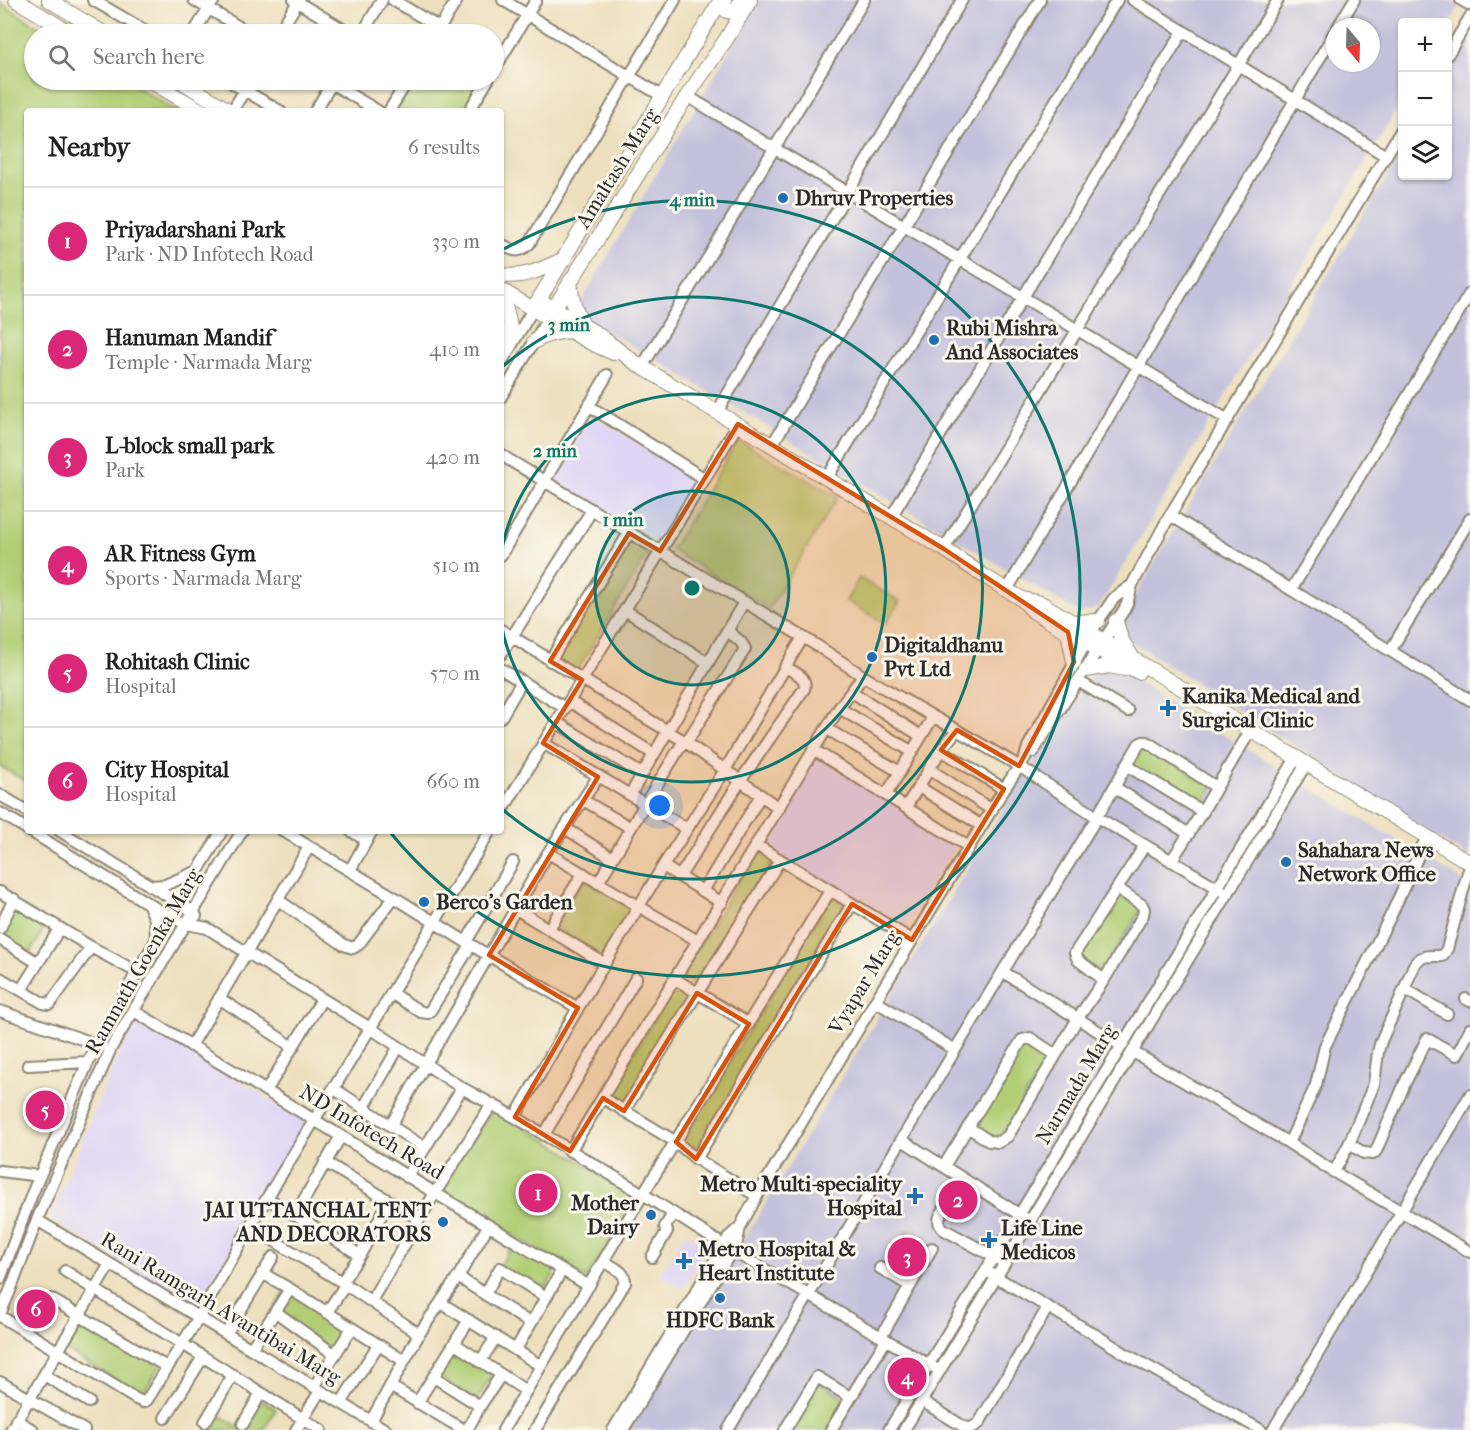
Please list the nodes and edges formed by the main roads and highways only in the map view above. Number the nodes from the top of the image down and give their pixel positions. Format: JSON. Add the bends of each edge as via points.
{"nodes":[{"id":1,"x":16,"y":0,"type":"edge"},
{"id":2,"x":49,"y":0,"type":"edge"},
{"id":3,"x":723,"y":0,"type":"edge"},
{"id":4,"x":741,"y":0,"type":"edge"},
{"id":5,"x":750,"y":0,"type":"edge"},
{"id":6,"x":56,"y":24,"type":"edge"},
{"id":7,"x":89,"y":24,"type":"edge"},
{"id":8,"x":703,"y":30,"type":"junction"},
{"id":9,"x":725,"y":41,"type":"junction"},
{"id":10,"x":165,"y":90,"type":"edge"},
{"id":11,"x":196,"y":90,"type":"edge"},
{"id":12,"x":197,"y":108,"type":"edge"},
{"id":13,"x":226,"y":108,"type":"edge"},
{"id":14,"x":564,"y":259,"type":"junction"},
{"id":15,"x":504,"y":276,"type":"edge"},
{"id":16,"x":570,"y":281,"type":"junction"},
{"id":17,"x":504,"y":291,"type":"edge"},
{"id":18,"x":536,"y":305,"type":"junction"},
{"id":19,"x":504,"y":306,"type":"edge"},
{"id":20,"x":551,"y":314,"type":"junction"},
{"id":21,"x":584,"y":326,"type":"junction"},
{"id":22,"x":570,"y":331,"type":"junction"},
{"id":23,"x":534,"y":342,"type":"road end"},
{"id":24,"x":508,"y":350,"type":"road end"},
{"id":25,"x":640,"y":365,"type":"junction"},
{"id":26,"x":1116,"y":621,"type":"road end"},
{"id":27,"x":1071,"y":627,"type":"junction"},
{"id":28,"x":1095,"y":637,"type":"junction"},
{"id":29,"x":1136,"y":665,"type":"junction"},
{"id":30,"x":1299,"y":765,"type":"junction"},
{"id":31,"x":1469,"y":870,"type":"edge"}],
"edges":[{"from":1,"to":6,"type":"main road"},
{"from":2,"to":7,"type":"main road"},
{"from":3,"to":4,"type":"main road","name":"Amaltash Marg","via":[[725,9],[732,12]]},
{"from":3,"to":8,"type":"main road","name":"Amaltash Marg"},
{"from":5,"to":9,"type":"main road","name":"Amaltash Marg"},
{"from":8,"to":9,"type":"main road","via":[[714,22],[720,24]]},
{"from":8,"to":14,"type":"main road","name":"Amaltash Marg"},
{"from":9,"to":16,"type":"main road","name":"Amaltash Marg"},
{"from":10,"to":12,"type":"main road"},
{"from":11,"to":13,"type":"main road"},
{"from":14,"to":15,"type":"main road","via":[[532,273]]},
{"from":14,"to":18,"type":"main road","name":"Amaltash Marg"},
{"from":16,"to":20,"type":"main road","name":"Amaltash Marg"},
{"from":16,"to":21,"type":"main road","via":[[574,306]]},
{"from":17,"to":18,"type":"main road"},
{"from":18,"to":20,"type":"main road"},
{"from":19,"to":24,"type":"main road","via":[[510,323]]},
{"from":20,"to":21,"type":"main road"},
{"from":20,"to":22,"type":"main road"},
{"from":21,"to":25,"type":"main road"},
{"from":22,"to":23,"type":"main road","via":[[542,336]]},
{"from":22,"to":25,"type":"main road"},
{"from":25,"to":27,"type":"main road","via":[[944,549],[1022,599],[1034,612]]},
{"from":26,"to":29,"type":"main road"},
{"from":27,"to":28,"type":"main road"},
{"from":27,"to":28,"type":"main road"},
{"from":27,"to":29,"type":"main road","via":[[1079,671]]},
{"from":28,"to":29,"type":"main road"},
{"from":29,"to":30,"type":"main road"},
{"from":29,"to":30,"type":"main road","via":[[1246,738]]},
{"from":30,"to":31,"type":"main road"},
{"from":30,"to":31,"type":"main road"}]}
